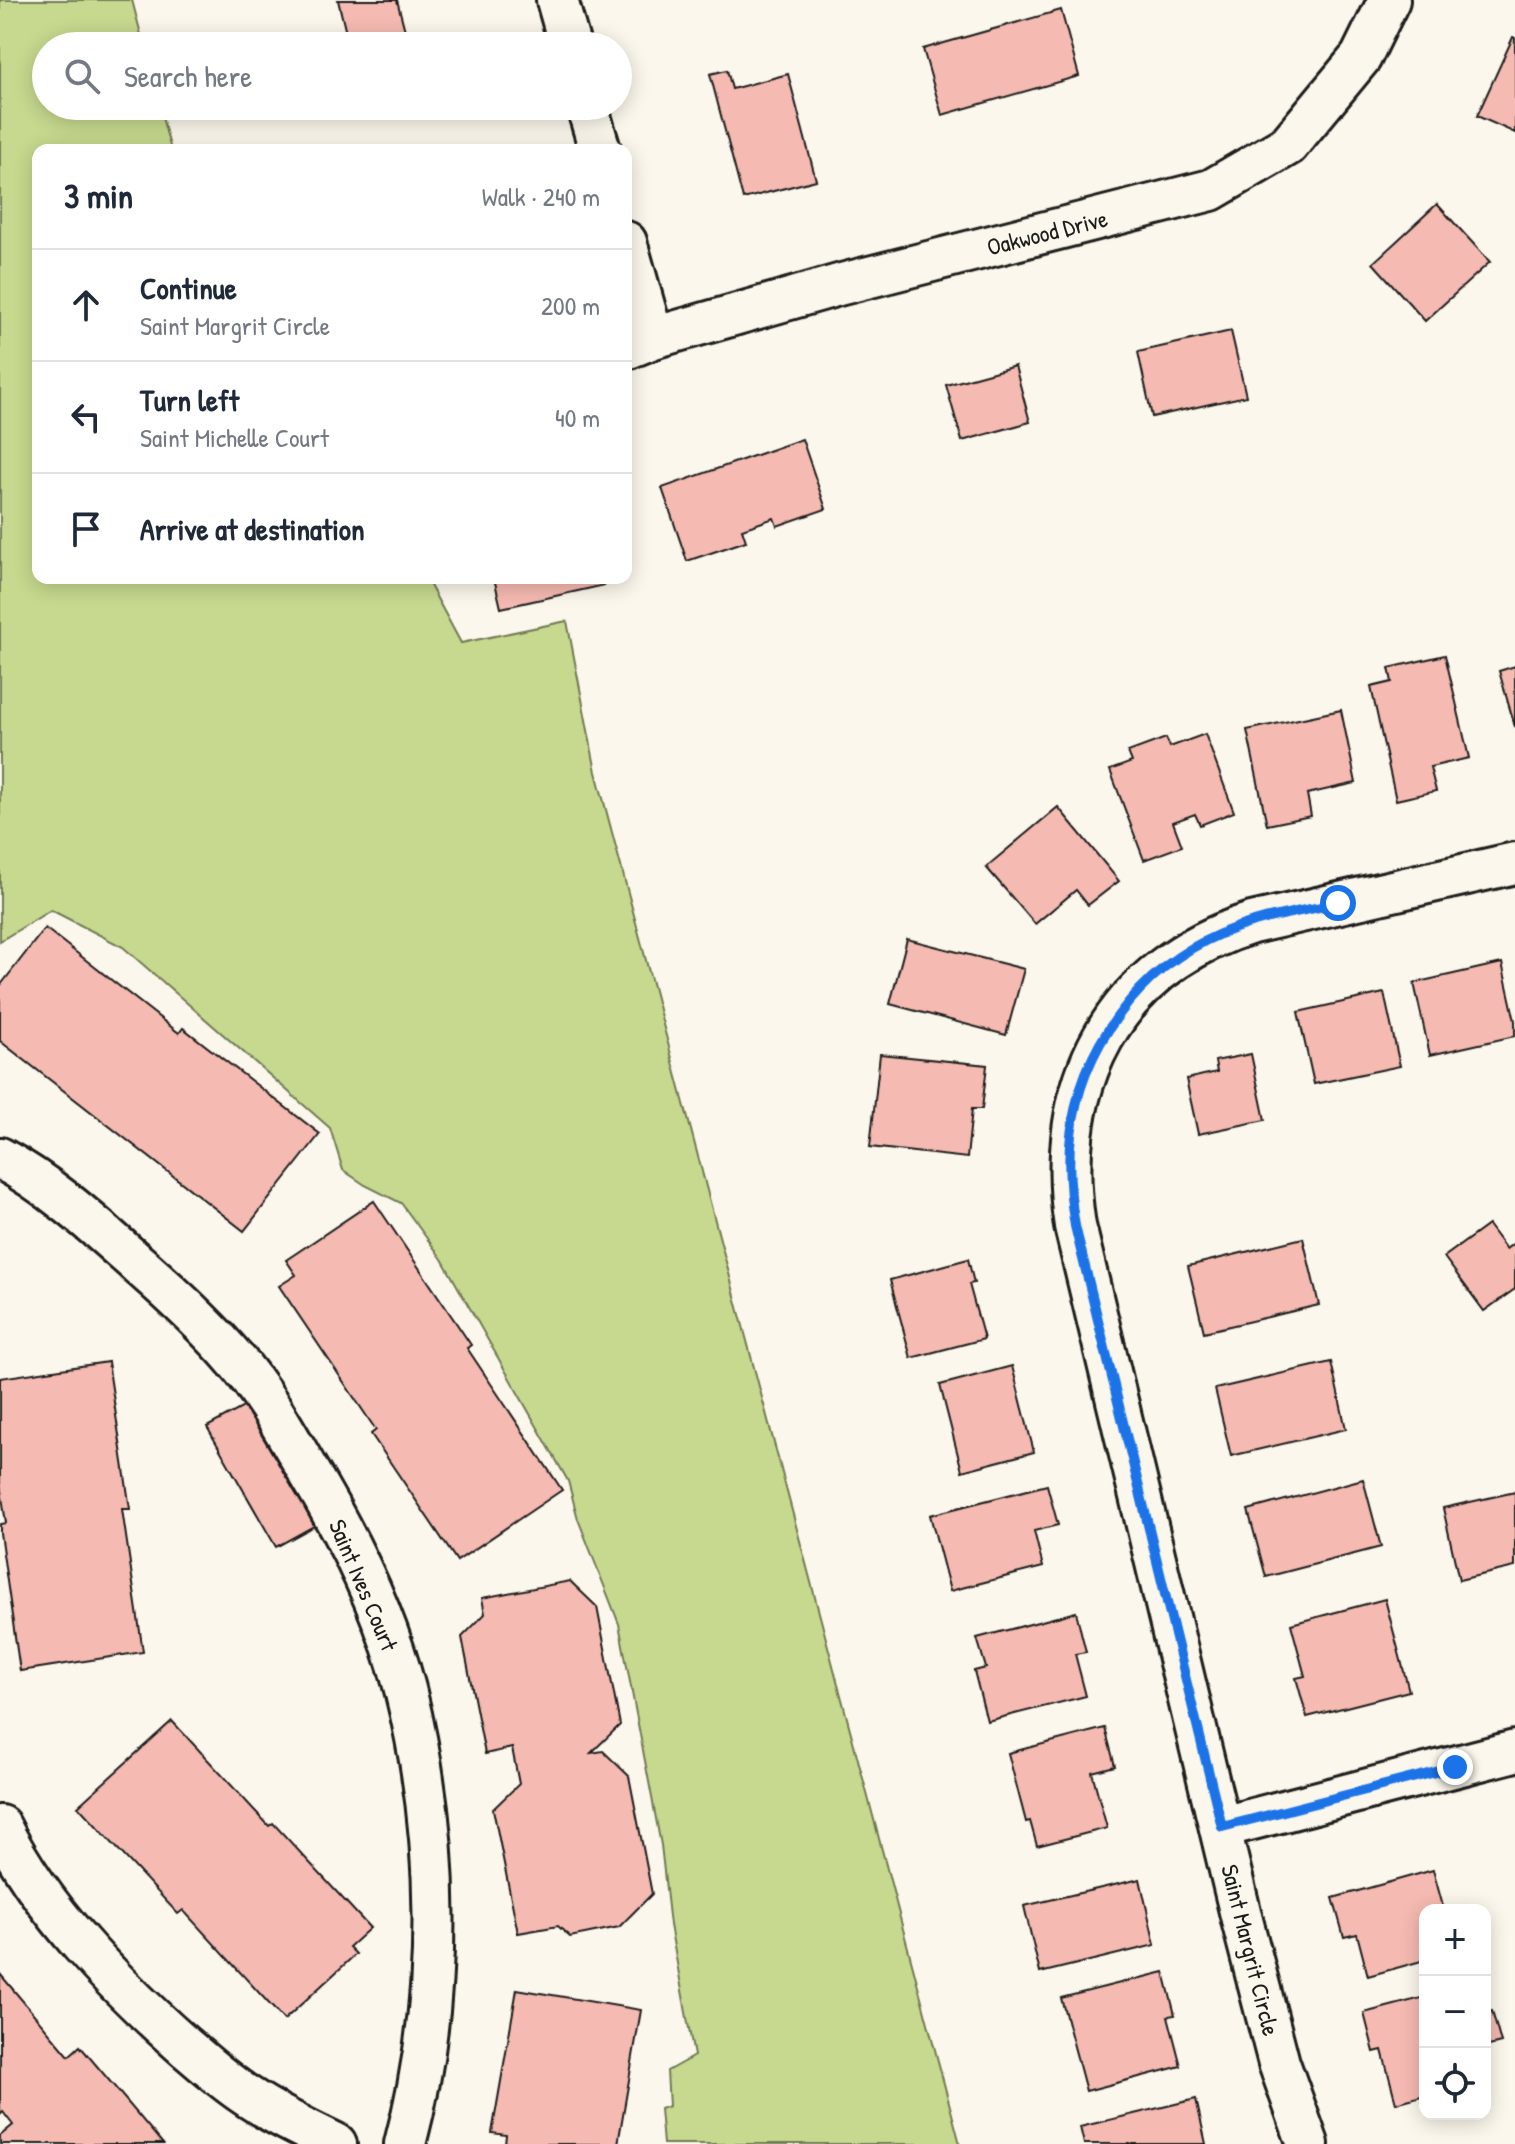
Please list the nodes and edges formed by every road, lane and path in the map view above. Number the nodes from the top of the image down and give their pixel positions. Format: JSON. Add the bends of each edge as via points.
{"nodes":[{"id":1,"x":557,"y":0,"type":"edge"},
{"id":2,"x":1389,"y":0,"type":"edge"},
{"id":3,"x":566,"y":32,"type":"edge"},
{"id":4,"x":591,"y":120,"type":"edge"},
{"id":5,"x":598,"y":144,"type":"edge"},
{"id":6,"x":632,"y":285,"type":"edge"},
{"id":7,"x":640,"y":343,"type":"edge"},
{"id":8,"x":1515,"y":863,"type":"edge"},
{"id":9,"x":0,"y":1158,"type":"edge"},
{"id":10,"x":1515,"y":1751,"type":"edge"},
{"id":11,"x":0,"y":1826,"type":"edge"},
{"id":12,"x":1222,"y":1827,"type":"junction"},
{"id":13,"x":336,"y":2144,"type":"edge"},
{"id":14,"x":405,"y":2144,"type":"edge"},
{"id":15,"x":1308,"y":2144,"type":"edge"}],
"edges":[{"from":1,"to":3,"type":"street"},
{"from":2,"to":7,"type":"street","name":"Oakwood Drive","via":[[1361,57],[1288,145],[1211,190],[842,284]]},
{"from":4,"to":5,"type":"street"},
{"from":6,"to":7,"type":"street"},
{"from":8,"to":12,"type":"street","name":"Saint Margrit Circle","via":[[1252,923],[1206,940],[1160,970],[1130,999],[1095,1053],[1079,1095],[1069,1154],[1075,1226]]},
{"from":9,"to":14,"type":"street","name":"Saint Ives Court","via":[[67,1202],[186,1308],[235,1360],[284,1429],[359,1562],[405,1687],[427,1799],[432,1949],[427,2025]]},
{"from":10,"to":12,"type":"street"},
{"from":11,"to":13,"type":"street","via":[[57,1914],[159,2024],[248,2097]]},
{"from":12,"to":15,"type":"street","name":"Saint Margrit Circle","via":[[1279,2063]]}]}
